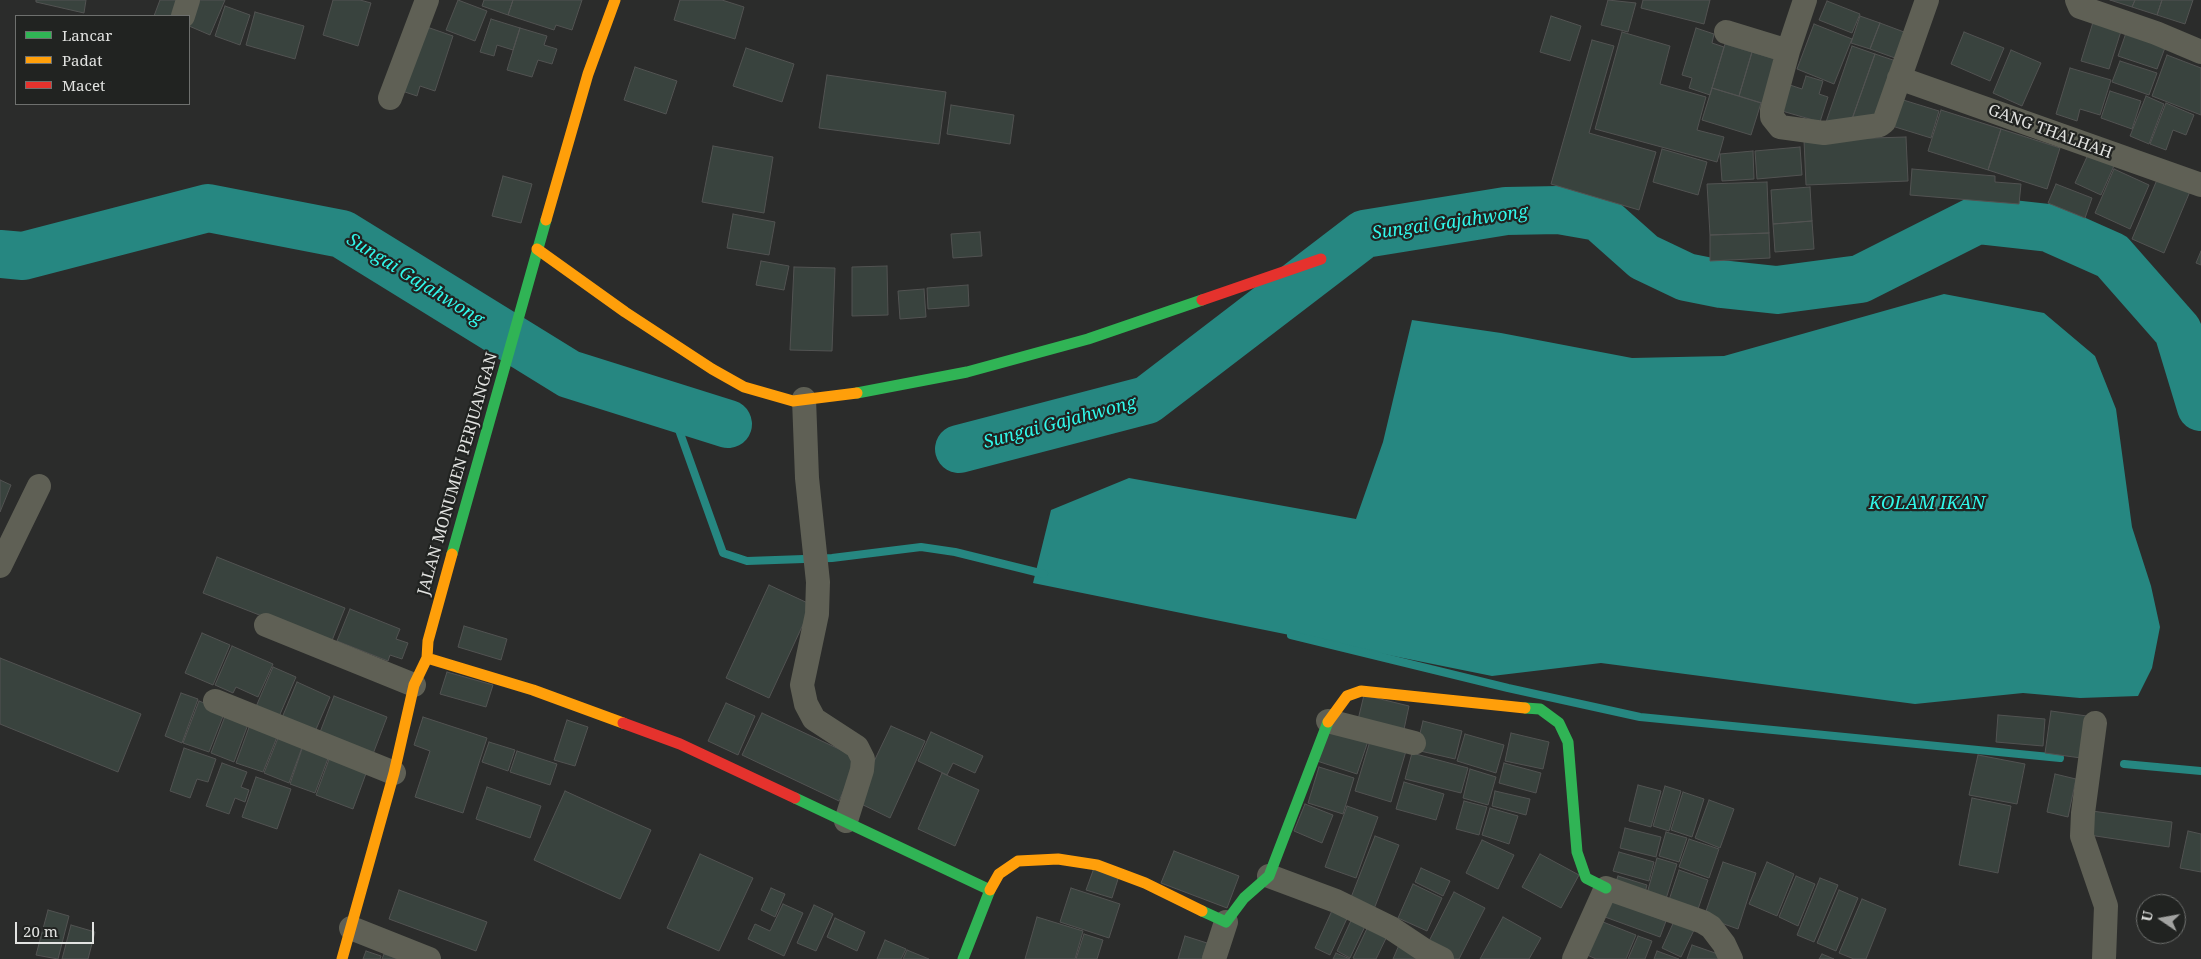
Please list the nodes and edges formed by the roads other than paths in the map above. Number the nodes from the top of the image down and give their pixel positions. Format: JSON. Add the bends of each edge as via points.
{"nodes":[{"id":1,"x":188,"y":0,"type":"edge"},
{"id":2,"x":428,"y":0,"type":"edge"},
{"id":3,"x":615,"y":0,"type":"edge"},
{"id":4,"x":1806,"y":0,"type":"edge"},
{"id":5,"x":1927,"y":0,"type":"edge"},
{"id":6,"x":2077,"y":0,"type":"edge"},
{"id":7,"x":183,"y":15,"type":"edge"},
{"id":8,"x":1726,"y":32,"type":"dead end"},
{"id":9,"x":1788,"y":51,"type":"junction"},
{"id":10,"x":2201,"y":52,"type":"edge"},
{"id":11,"x":1899,"y":78,"type":"junction"},
{"id":12,"x":390,"y":98,"type":"dead end"},
{"id":13,"x":2201,"y":186,"type":"edge"},
{"id":14,"x":537,"y":249,"type":"junction"},
{"id":15,"x":1320,"y":259,"type":"dead end"},
{"id":16,"x":804,"y":400,"type":"junction"},
{"id":17,"x":39,"y":486,"type":"dead end"},
{"id":18,"x":0,"y":566,"type":"edge"},
{"id":19,"x":266,"y":625,"type":"dead end"},
{"id":20,"x":427,"y":658,"type":"junction"},
{"id":21,"x":414,"y":685,"type":"junction"},
{"id":22,"x":215,"y":701,"type":"dead end"},
{"id":23,"x":1328,"y":721,"type":"junction"},
{"id":24,"x":2095,"y":723,"type":"dead end"},
{"id":25,"x":1414,"y":743,"type":"dead end"},
{"id":26,"x":394,"y":772,"type":"junction"},
{"id":27,"x":846,"y":821,"type":"junction"},
{"id":28,"x":1269,"y":876,"type":"junction"},
{"id":29,"x":1606,"y":888,"type":"junction"},
{"id":30,"x":990,"y":890,"type":"junction"},
{"id":31,"x":1226,"y":922,"type":"junction"},
{"id":32,"x":351,"y":928,"type":"junction"},
{"id":33,"x":2111,"y":956,"type":"edge"},
{"id":34,"x":342,"y":959,"type":"edge"},
{"id":35,"x":429,"y":959,"type":"edge"},
{"id":36,"x":963,"y":959,"type":"edge"},
{"id":37,"x":1214,"y":959,"type":"edge"},
{"id":38,"x":1442,"y":959,"type":"edge"},
{"id":39,"x":1574,"y":959,"type":"edge"},
{"id":40,"x":1731,"y":959,"type":"edge"}],
"edges":[{"from":1,"to":7,"type":"street"},
{"from":2,"to":12,"type":"street"},
{"from":3,"to":14,"type":"street","name":"JALAN MONUMEN PERJUANGAN","via":[[588,74]]},
{"from":4,"to":9,"type":"street"},
{"from":5,"to":11,"type":"street"},
{"from":6,"to":10,"type":"street","via":[[2080,7]]},
{"from":8,"to":9,"type":"street"},
{"from":9,"to":11,"type":"street","via":[[1772,110],[1780,127],[1824,133],[1880,125],[1884,122]]},
{"from":11,"to":13,"type":"street","name":"GANG THALHAH"},
{"from":14,"to":16,"type":"street","via":[[712,369],[744,387],[793,401]]},
{"from":14,"to":20,"type":"street","name":"JALAN MONUMEN PERJUANGAN","via":[[428,641]]},
{"from":15,"to":16,"type":"street","via":[[1088,339],[967,372]]},
{"from":16,"to":27,"type":"street","via":[[807,478],[818,582],[817,614],[802,685],[806,704],[814,719],[857,747],[863,759]]},
{"from":17,"to":18,"type":"street"},
{"from":19,"to":21,"type":"street"},
{"from":20,"to":21,"type":"street","name":"JALAN MONUMEN PERJUANGAN"},
{"from":20,"to":27,"type":"street","via":[[533,690],[680,744]]},
{"from":21,"to":26,"type":"street","name":"JALAN MONUMEN PERJUANGAN"},
{"from":22,"to":26,"type":"street"},
{"from":23,"to":25,"type":"street"},
{"from":23,"to":28,"type":"street"},
{"from":23,"to":29,"type":"street","via":[[1347,696],[1361,691],[1540,709],[1559,723],[1568,742],[1577,852],[1586,878]]},
{"from":24,"to":33,"type":"street","via":[[2082,836],[2106,906]]},
{"from":26,"to":32,"type":"street","name":"JALAN MONUMEN PERJUANGAN"},
{"from":27,"to":30,"type":"street"},
{"from":28,"to":31,"type":"street","via":[[1244,898]]},
{"from":28,"to":38,"type":"street","via":[[1336,900],[1392,928]]},
{"from":29,"to":39,"type":"street"},
{"from":29,"to":40,"type":"street","via":[[1703,922],[1715,933]]},
{"from":30,"to":31,"type":"street","via":[[999,874],[1018,861],[1058,859],[1097,865]]},
{"from":30,"to":36,"type":"street"},
{"from":31,"to":37,"type":"street"},
{"from":32,"to":34,"type":"street","name":"JALAN MONUMEN PERJUANGAN"},
{"from":32,"to":35,"type":"street"}]}
